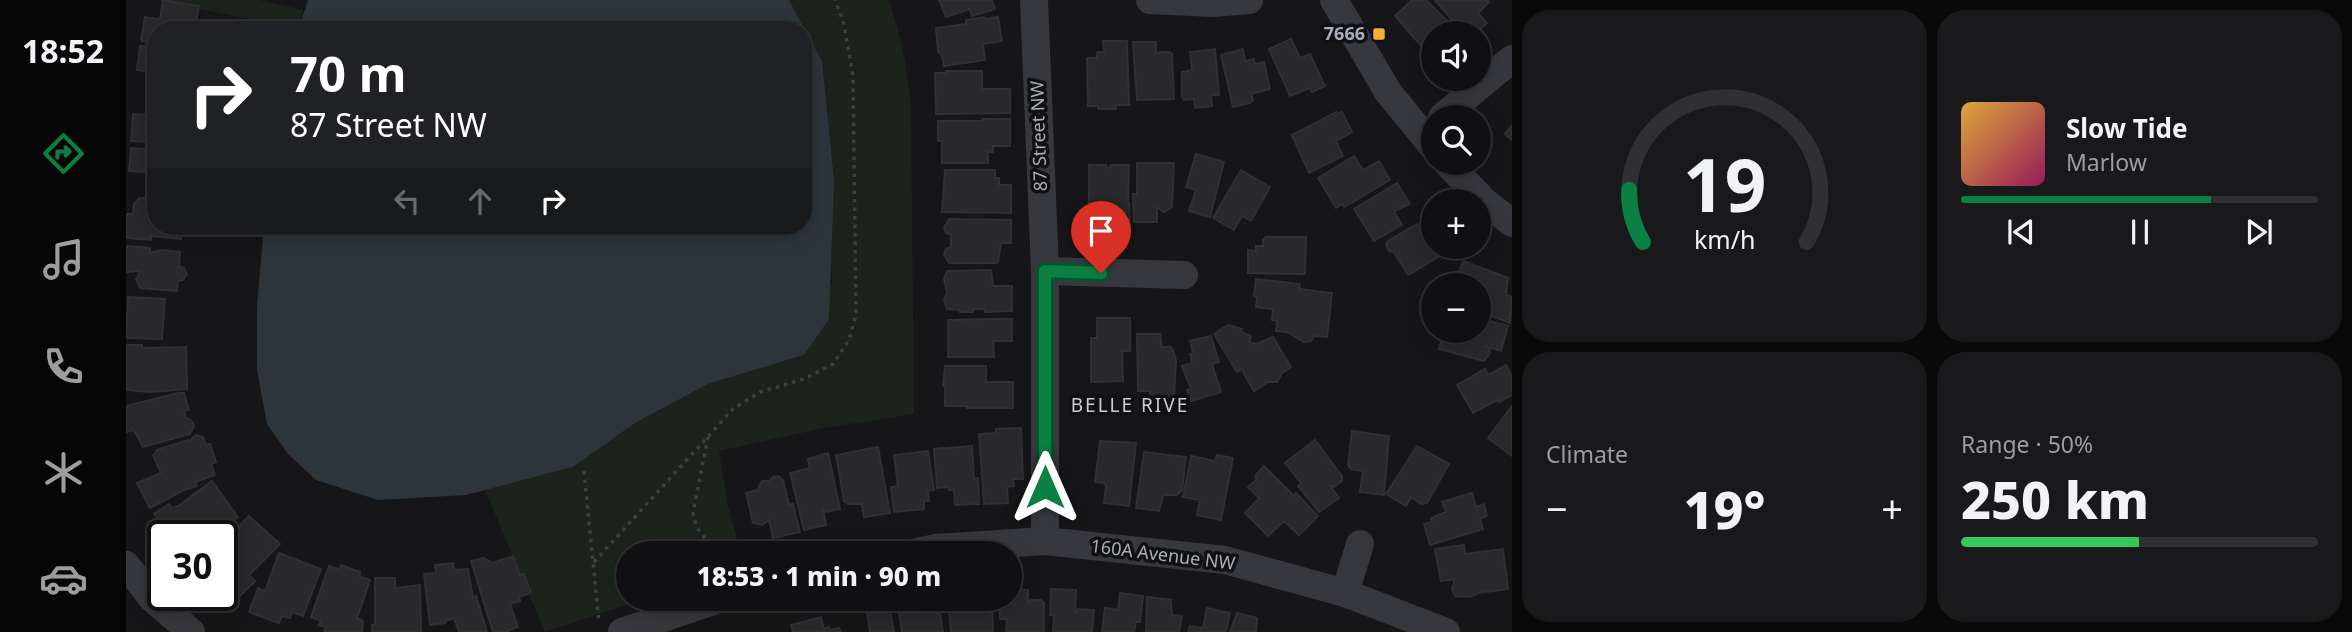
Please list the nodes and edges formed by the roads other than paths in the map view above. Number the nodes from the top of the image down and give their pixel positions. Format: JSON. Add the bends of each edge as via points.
{"nodes":[{"id":1,"x":1034,"y":0,"type":"edge"},
{"id":2,"x":1150,"y":0,"type":"edge"},
{"id":3,"x":1249,"y":0,"type":"edge"},
{"id":4,"x":1334,"y":0,"type":"edge"},
{"id":5,"x":1512,"y":59,"type":"edge"},
{"id":6,"x":1461,"y":105,"type":"edge"},
{"id":7,"x":1421,"y":121,"type":"edge"},
{"id":8,"x":1459,"y":175,"type":"edge"},
{"id":9,"x":1512,"y":223,"type":"edge"},
{"id":10,"x":1045,"y":271,"type":"junction"},
{"id":11,"x":1184,"y":275,"type":"dead end"},
{"id":12,"x":1045,"y":541,"type":"junction"},
{"id":13,"x":1022,"y":542,"type":"edge"},
{"id":14,"x":1360,"y":544,"type":"dead end"},
{"id":15,"x":126,"y":565,"type":"edge"},
{"id":16,"x":1346,"y":593,"type":"junction"},
{"id":17,"x":684,"y":611,"type":"edge"},
{"id":18,"x":191,"y":632,"type":"edge"},
{"id":19,"x":622,"y":632,"type":"edge"},
{"id":20,"x":1446,"y":632,"type":"edge"}],
"edges":[{"from":1,"to":10,"type":"street","name":"87 Street NW"},
{"from":2,"to":3,"type":"street","via":[[1213,4]]},
{"from":4,"to":7,"type":"street","via":[[1388,92]]},
{"from":5,"to":6,"type":"street"},
{"from":8,"to":9,"type":"street"},
{"from":10,"to":11,"type":"street"},
{"from":10,"to":12,"type":"street","name":"87 Street NW"},
{"from":12,"to":13,"type":"street","name":"160A Avenue NW"},
{"from":12,"to":16,"type":"street","name":"160A Avenue NW","via":[[1225,560]]},
{"from":14,"to":16,"type":"street"},
{"from":15,"to":18,"type":"street","via":[[152,598]]},
{"from":16,"to":20,"type":"street","name":"160A Avenue NW"},
{"from":17,"to":19,"type":"street"}]}
